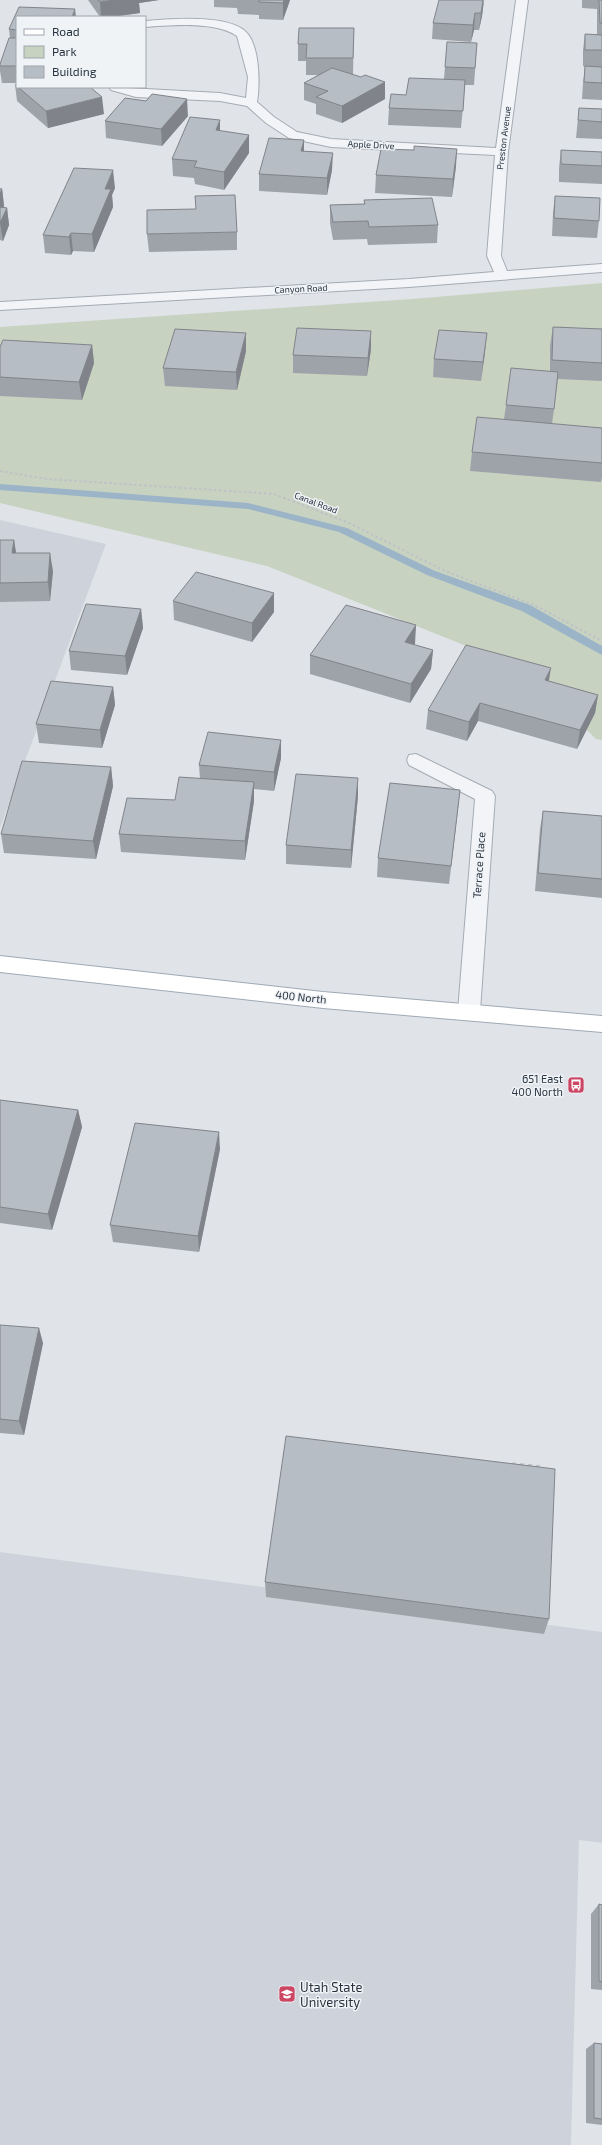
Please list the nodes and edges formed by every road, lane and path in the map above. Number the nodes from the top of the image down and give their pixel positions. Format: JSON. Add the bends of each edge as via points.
{"nodes":[{"id":1,"x":522,"y":0,"type":"edge"},
{"id":2,"x":146,"y":24,"type":"edge"},
{"id":3,"x":118,"y":88,"type":"edge"},
{"id":4,"x":251,"y":103,"type":"junction"},
{"id":5,"x":502,"y":152,"type":"junction"},
{"id":6,"x":602,"y":268,"type":"edge"},
{"id":7,"x":502,"y":275,"type":"junction"},
{"id":8,"x":0,"y":306,"type":"edge"},
{"id":9,"x":0,"y":471,"type":"edge"},
{"id":10,"x":602,"y":641,"type":"edge"},
{"id":11,"x":416,"y":760,"type":"dead end"},
{"id":12,"x":0,"y":964,"type":"edge"},
{"id":13,"x":469,"y":1011,"type":"junction"},
{"id":14,"x":602,"y":1024,"type":"edge"},
{"id":15,"x":508,"y":1463,"type":"edge"},
{"id":16,"x":542,"y":1473,"type":"edge"}],
"edges":[{"from":1,"to":5,"type":"street","name":"Preston Avenue"},
{"from":2,"to":4,"type":"street","via":[[211,24],[228,27],[241,33],[245,40],[254,82]]},
{"from":3,"to":4,"type":"street","via":[[136,93],[220,97]]},
{"from":4,"to":5,"type":"street","name":"Apple Drive","via":[[270,120],[293,135],[331,143]]},
{"from":5,"to":7,"type":"street","name":"Preston Avenue","via":[[494,256]]},
{"from":6,"to":7,"type":"street","name":"Canyon Road"},
{"from":7,"to":8,"type":"street","name":"Canyon Road","via":[[409,283]]},
{"from":9,"to":10,"type":"path","name":"Canal Road","via":[[47,478],[274,494],[349,523],[445,571],[534,605]]},
{"from":11,"to":13,"type":"street","name":"Terrace Place","via":[[484,796]]},
{"from":12,"to":13,"type":"main road","name":"400 North","via":[[323,1000]]},
{"from":13,"to":14,"type":"main road","name":"400 North"},
{"from":15,"to":16,"type":"path","via":[[542,1467]]}]}
